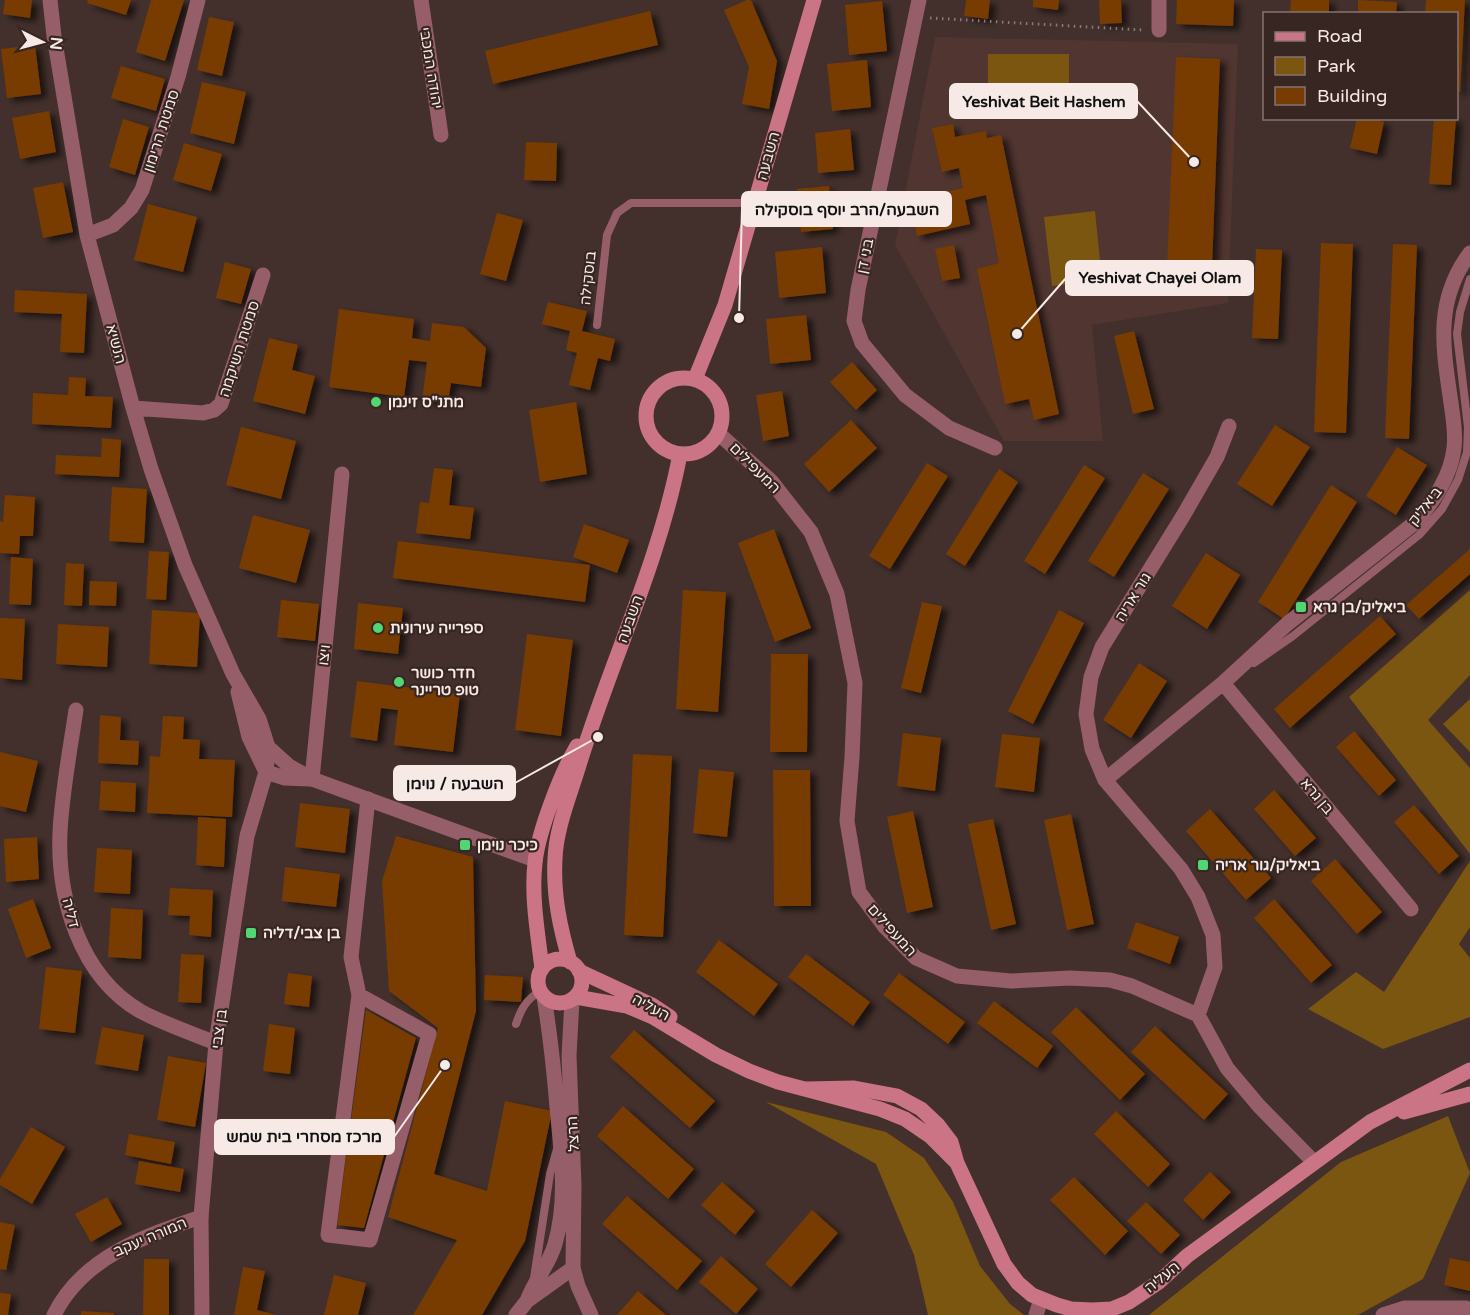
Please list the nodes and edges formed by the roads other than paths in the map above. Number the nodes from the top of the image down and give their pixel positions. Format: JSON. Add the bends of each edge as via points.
{"nodes":[{"id":1,"x":50,"y":0,"type":"edge"},
{"id":2,"x":198,"y":0,"type":"edge"},
{"id":3,"x":421,"y":0,"type":"edge"},
{"id":4,"x":814,"y":0,"type":"edge"},
{"id":5,"x":919,"y":0,"type":"edge"},
{"id":6,"x":1159,"y":0,"type":"edge"},
{"id":7,"x":1160,"y":30,"type":"road end"},
{"id":8,"x":441,"y":135,"type":"dead end"},
{"id":9,"x":755,"y":203,"type":"junction"},
{"id":10,"x":87,"y":235,"type":"junction"},
{"id":11,"x":1470,"y":253,"type":"edge"},
{"id":12,"x":263,"y":275,"type":"dead end"},
{"id":13,"x":1470,"y":279,"type":"edge"},
{"id":14,"x":597,"y":325,"type":"dead end"},
{"id":15,"x":695,"y":379,"type":"junction"},
{"id":16,"x":133,"y":408,"type":"junction"},
{"id":17,"x":1229,"y":426,"type":"dead end"},
{"id":18,"x":718,"y":433,"type":"junction"},
{"id":19,"x":996,"y":448,"type":"dead end"},
{"id":20,"x":680,"y":454,"type":"junction"},
{"id":21,"x":342,"y":474,"type":"dead end"},
{"id":22,"x":233,"y":674,"type":"junction"},
{"id":23,"x":1223,"y":682,"type":"junction"},
{"id":24,"x":76,"y":710,"type":"dead end"},
{"id":25,"x":595,"y":714,"type":"junction"},
{"id":26,"x":268,"y":747,"type":"junction"},
{"id":27,"x":266,"y":772,"type":"junction"},
{"id":28,"x":312,"y":779,"type":"junction"},
{"id":29,"x":1105,"y":780,"type":"junction"},
{"id":30,"x":368,"y":800,"type":"junction"},
{"id":31,"x":535,"y":860,"type":"junction"},
{"id":32,"x":1411,"y":909,"type":"dead end"},
{"id":33,"x":575,"y":966,"type":"junction"},
{"id":34,"x":542,"y":969,"type":"junction"},
{"id":35,"x":542,"y":994,"type":"junction"},
{"id":36,"x":359,"y":995,"type":"junction"},
{"id":37,"x":574,"y":998,"type":"junction"},
{"id":38,"x":1198,"y":1015,"type":"junction"},
{"id":39,"x":516,"y":1024,"type":"dead end"},
{"id":40,"x":216,"y":1043,"type":"junction"},
{"id":41,"x":716,"y":1055,"type":"junction"},
{"id":42,"x":1470,"y":1070,"type":"edge"},
{"id":43,"x":1470,"y":1094,"type":"edge"},
{"id":44,"x":1370,"y":1122,"type":"junction"},
{"id":45,"x":560,"y":1137,"type":"junction"},
{"id":46,"x":1314,"y":1162,"type":"junction"},
{"id":47,"x":201,"y":1216,"type":"junction"},
{"id":48,"x":545,"y":1268,"type":"junction"},
{"id":49,"x":573,"y":1268,"type":"junction"},
{"id":50,"x":533,"y":1283,"type":"junction"},
{"id":51,"x":1041,"y":1299,"type":"junction"},
{"id":52,"x":527,"y":1300,"type":"junction"},
{"id":53,"x":1470,"y":1311,"type":"edge"},
{"id":54,"x":54,"y":1315,"type":"edge"},
{"id":55,"x":202,"y":1315,"type":"edge"},
{"id":56,"x":516,"y":1315,"type":"edge"},
{"id":57,"x":591,"y":1315,"type":"edge"},
{"id":58,"x":1036,"y":1315,"type":"edge"},
{"id":59,"x":1383,"y":1315,"type":"edge"}],
"edges":[{"from":1,"to":10,"type":"street","name":"הנשיא"},
{"from":2,"to":10,"type":"street","name":"סמטת הרימון","via":[[142,190],[131,208],[113,225]]},
{"from":3,"to":8,"type":"street","name":"יהודה המכבי"},
{"from":4,"to":9,"type":"main road","name":"השבעה"},
{"from":5,"to":19,"type":"street","name":"בני דן","via":[[854,321],[862,343],[905,395],[949,428]]},
{"from":6,"to":7,"type":"street"},
{"from":9,"to":14,"type":"lane","name":"בוסקילה","via":[[632,203],[617,213],[607,235]]},
{"from":9,"to":15,"type":"main road","name":"השבעה","via":[[725,305]]},
{"from":10,"to":16,"type":"street","name":"הנשיא"},
{"from":11,"to":23,"type":"street","name":"ביאליק","via":[[1456,276],[1444,314],[1442,334],[1454,449],[1442,485],[1417,521],[1287,624]]},
{"from":12,"to":16,"type":"street","name":"סמטת השיקמה","via":[[220,404],[203,413]]},
{"from":13,"to":23,"type":"lane","name":"ביאליק","via":[[1457,334],[1468,428],[1467,452],[1458,480],[1442,509],[1419,536],[1293,636]]},
{"from":15,"to":18,"type":"main road","via":[[717,396],[722,414]]},
{"from":15,"to":20,"type":"main road","via":[[666,382],[648,404],[646,423],[650,433],[662,447]]},
{"from":16,"to":22,"type":"street","name":"הנשיא","via":[[185,565]]},
{"from":17,"to":29,"type":"street","name":"גור אריה","via":[[1217,457],[1102,647],[1091,677],[1086,714],[1092,749]]},
{"from":18,"to":20,"type":"main road","via":[[698,452]]},
{"from":18,"to":38,"type":"street","name":"המעפילים","via":[[771,481],[811,532],[837,594],[855,683],[847,821],[859,892],[885,927],[916,958],[957,976],[1011,981],[1110,980]]},
{"from":20,"to":25,"type":"main road","name":"השבעה","via":[[658,541]]},
{"from":21,"to":28,"type":"street","name":"ויצו"},
{"from":22,"to":26,"type":"street","name":"הנשיא","via":[[259,719]]},
{"from":22,"to":27,"type":"street","name":"הנשיא","via":[[249,737]]},
{"from":23,"to":29,"type":"street","name":"ביאליק"},
{"from":23,"to":32,"type":"street","name":"בן גרא"},
{"from":24,"to":40,"type":"street","name":"דליה","via":[[60,833],[63,883],[75,931],[106,984],[139,1010]]},
{"from":25,"to":31,"type":"main road","name":"השבעה","via":[[573,752],[548,814]]},
{"from":25,"to":33,"type":"main road","name":"השבעה","via":[[562,820],[555,857],[555,897],[561,930]]},
{"from":26,"to":27,"type":"street","name":"בן צבי"},
{"from":26,"to":28,"type":"street","via":[[289,766]]},
{"from":27,"to":28,"type":"street","via":[[285,778]]},
{"from":27,"to":40,"type":"street","name":"בן צבי","via":[[248,836]]},
{"from":28,"to":30,"type":"street"},
{"from":29,"to":38,"type":"street","via":[[1181,869],[1214,935],[1215,967]]},
{"from":30,"to":31,"type":"street"},
{"from":30,"to":36,"type":"street","via":[[351,957]]},
{"from":31,"to":34,"type":"main road","name":"השבעה"},
{"from":33,"to":34,"type":"main road","via":[[558,960]]},
{"from":33,"to":37,"type":"main road","via":[[582,984]]},
{"from":33,"to":41,"type":"main road","name":"העליה","via":[[668,1014]]},
{"from":34,"to":35,"type":"main road","via":[[538,980]]},
{"from":35,"to":37,"type":"main road","via":[[558,1004]]},
{"from":35,"to":39,"type":"lane","via":[[530,998]]},
{"from":35,"to":45,"type":"street","name":"הרצל"},
{"from":36,"to":36,"type":"street","via":[[328,1235],[370,1240],[429,1034]]},
{"from":37,"to":41,"type":"main road","name":"העליה","via":[[636,1010]]},
{"from":37,"to":49,"type":"street","name":"הרצל","via":[[569,1056]]},
{"from":38,"to":46,"type":"street","via":[[1227,1068]]},
{"from":40,"to":47,"type":"street","name":"בן צבי"},
{"from":41,"to":51,"type":"main road","name":"העליה","via":[[749,1071],[806,1089],[854,1088],[897,1096],[921,1109],[951,1143],[1004,1264],[1018,1283]]},
{"from":42,"to":44,"type":"main road","name":"העליה"},
{"from":43,"to":44,"type":"main road","name":"העליה"},
{"from":44,"to":46,"type":"main road","name":"העליה"},
{"from":45,"to":48,"type":"street","name":"הרצל","via":[[560,1223]]},
{"from":45,"to":50,"type":"lane","name":"הרצל","via":[[550,1174]]},
{"from":46,"to":51,"type":"main road","name":"העליה","via":[[1129,1302],[1112,1309],[1092,1310],[1071,1309]]},
{"from":47,"to":54,"type":"street","name":"המורה יעקב","via":[[105,1257],[77,1281]]},
{"from":47,"to":55,"type":"street","name":"בן צבי"},
{"from":48,"to":49,"type":"street","via":[[557,1263]]},
{"from":48,"to":50,"type":"street","name":"הרצל"},
{"from":49,"to":52,"type":"street","name":"הרצל"},
{"from":49,"to":57,"type":"street"},
{"from":50,"to":52,"type":"street","name":"הרצל"},
{"from":51,"to":58,"type":"street"},
{"from":52,"to":56,"type":"street","name":"הרצל"},
{"from":53,"to":59,"type":"street","via":[[1405,1308]]}]}
